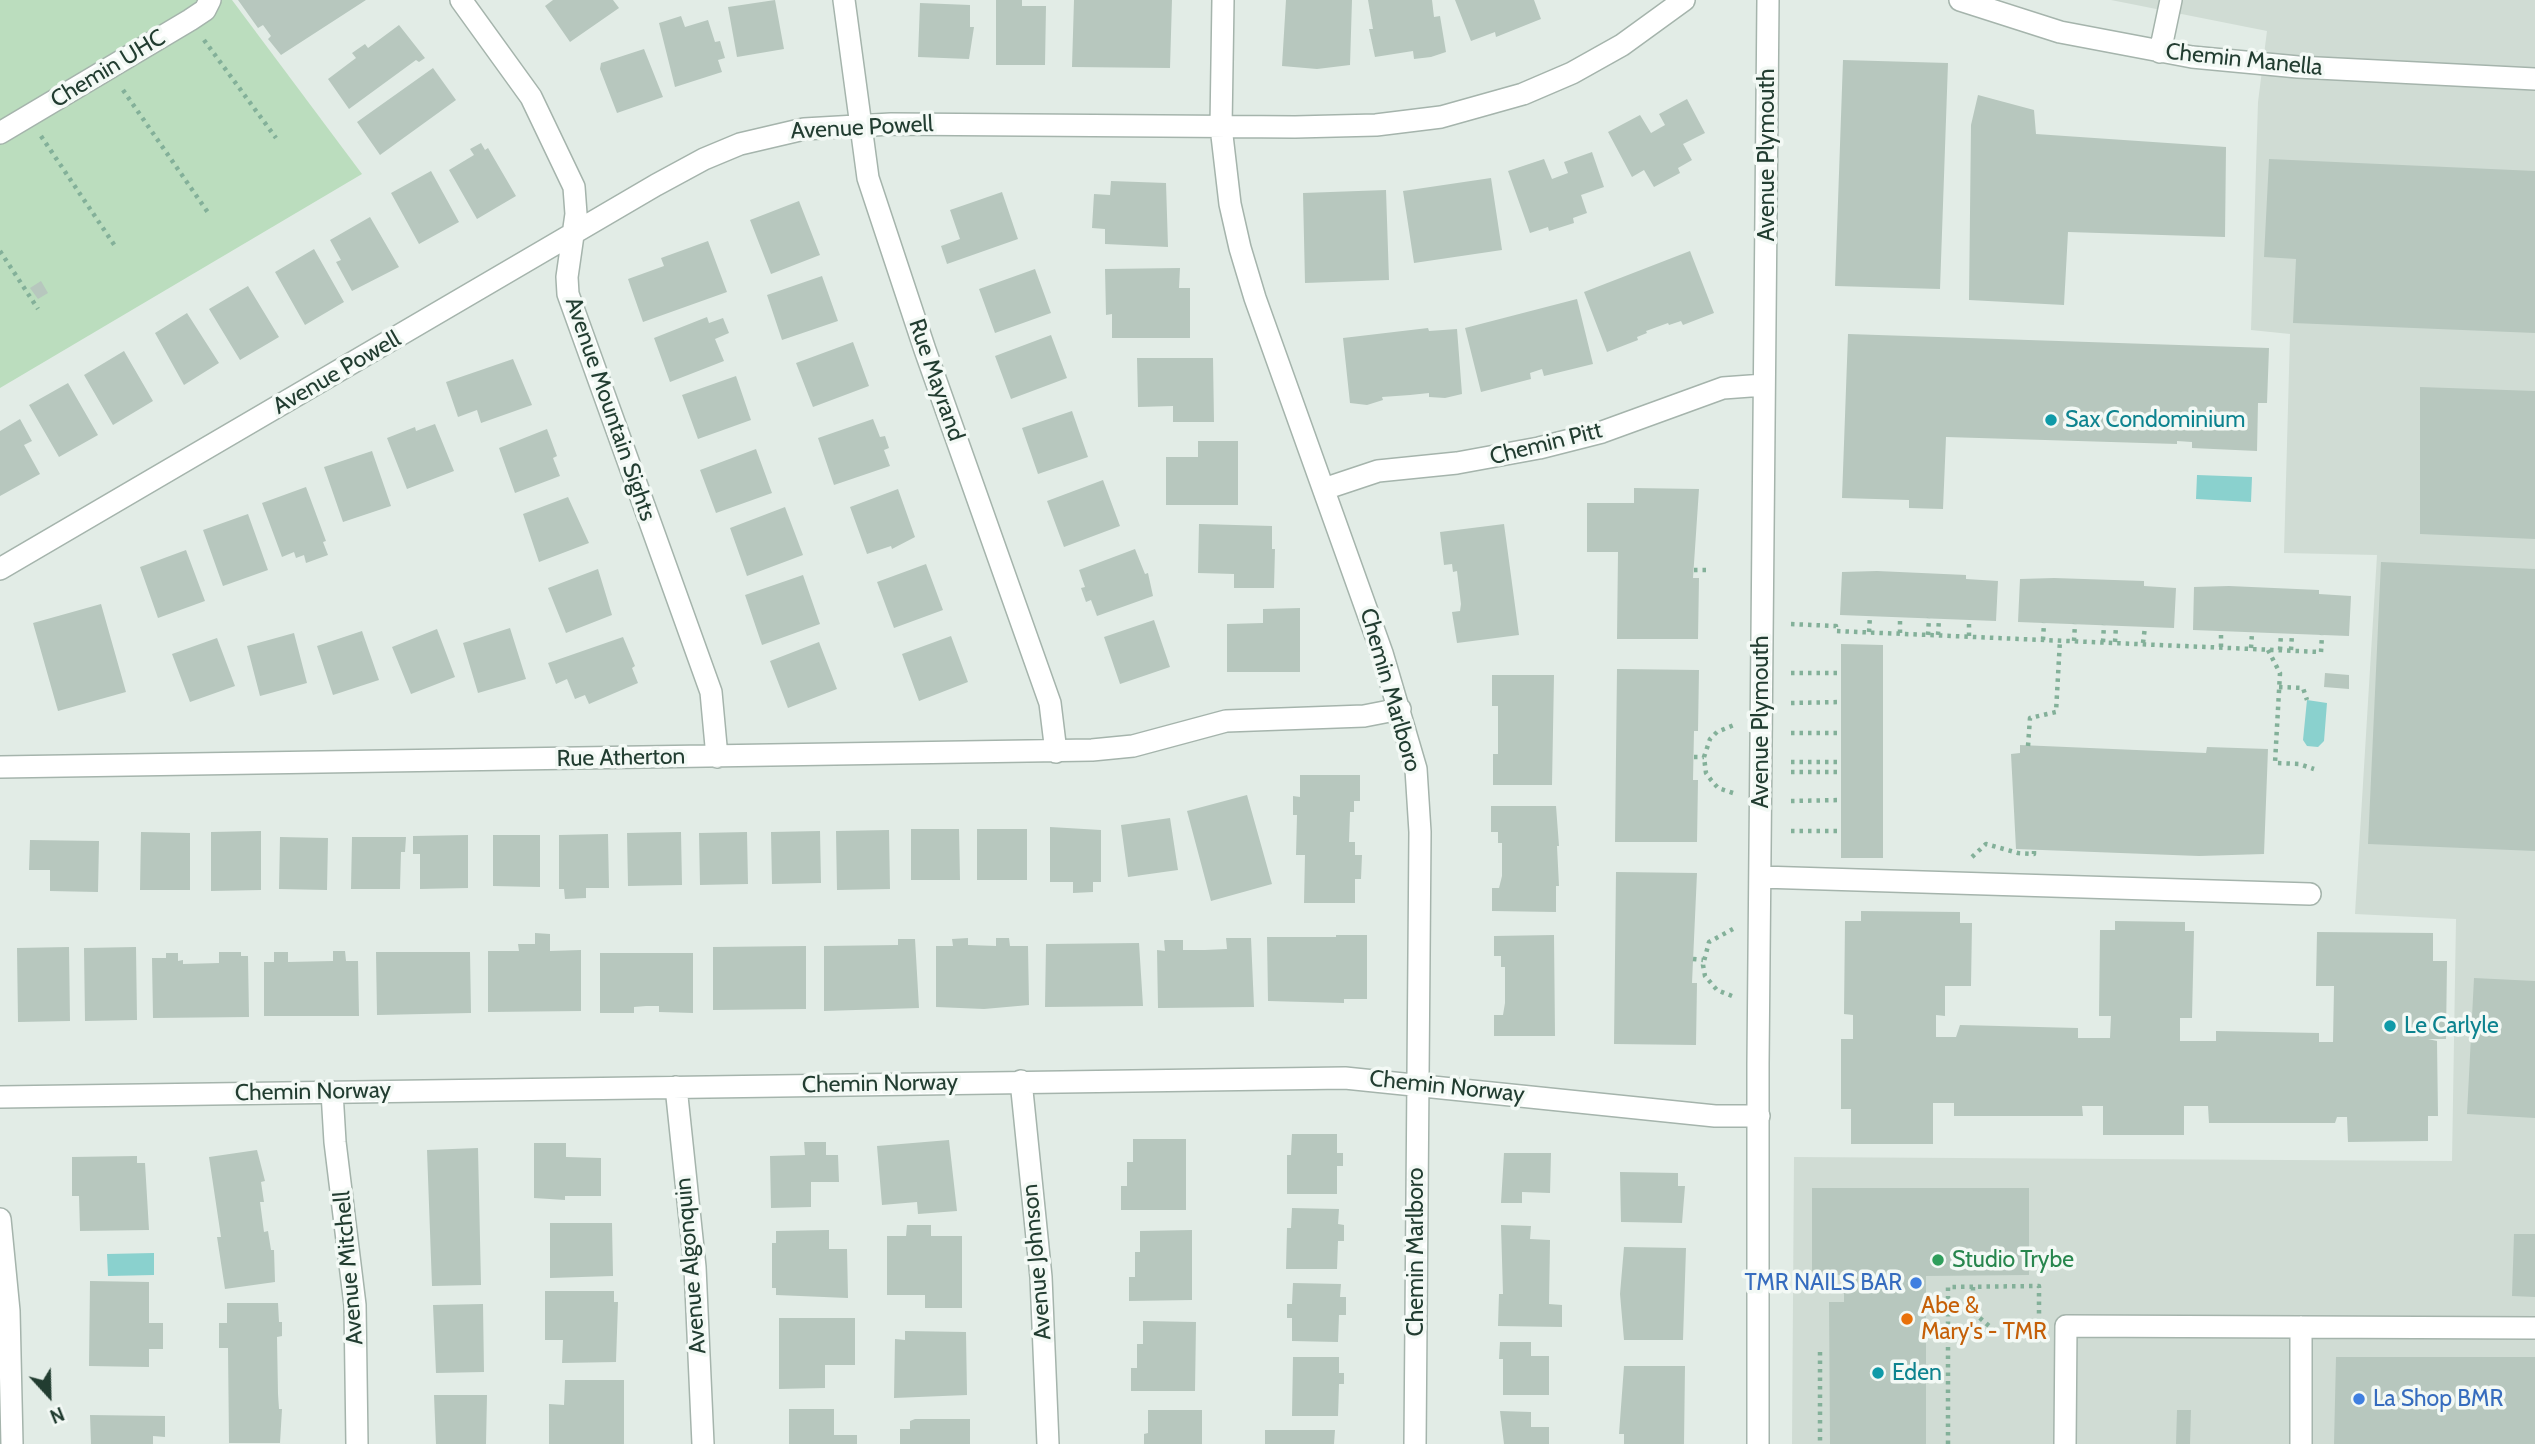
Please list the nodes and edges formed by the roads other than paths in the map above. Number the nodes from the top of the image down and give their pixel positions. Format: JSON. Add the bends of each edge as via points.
{"nodes":[{"id":1,"x":211,"y":0,"type":"edge"},
{"id":2,"x":461,"y":0,"type":"edge"},
{"id":3,"x":844,"y":0,"type":"edge"},
{"id":4,"x":1223,"y":0,"type":"edge"},
{"id":5,"x":1684,"y":0,"type":"edge"},
{"id":6,"x":1768,"y":0,"type":"edge"},
{"id":7,"x":1960,"y":0,"type":"edge"},
{"id":8,"x":2171,"y":0,"type":"edge"},
{"id":9,"x":2160,"y":52,"type":"junction"},
{"id":10,"x":2535,"y":79,"type":"edge"},
{"id":11,"x":860,"y":125,"type":"junction"},
{"id":12,"x":1222,"y":127,"type":"junction"},
{"id":13,"x":0,"y":132,"type":"edge"},
{"id":14,"x":573,"y":233,"type":"junction"},
{"id":15,"x":1764,"y":385,"type":"junction"},
{"id":16,"x":1324,"y":489,"type":"junction"},
{"id":17,"x":0,"y":569,"type":"edge"},
{"id":18,"x":1400,"y":709,"type":"junction"},
{"id":19,"x":1056,"y":752,"type":"junction"},
{"id":20,"x":717,"y":757,"type":"junction"},
{"id":21,"x":0,"y":767,"type":"edge"},
{"id":22,"x":1761,"y":877,"type":"junction"},
{"id":23,"x":2310,"y":894,"type":"dead end"},
{"id":24,"x":1021,"y":1081,"type":"junction"},
{"id":25,"x":1416,"y":1083,"type":"junction"},
{"id":26,"x":676,"y":1087,"type":"junction"},
{"id":27,"x":332,"y":1092,"type":"junction"},
{"id":28,"x":0,"y":1097,"type":"edge"},
{"id":29,"x":1759,"y":1116,"type":"junction"},
{"id":30,"x":0,"y":1220,"type":"edge"},
{"id":31,"x":2301,"y":1327,"type":"junction"},
{"id":32,"x":2535,"y":1328,"type":"edge"},
{"id":33,"x":12,"y":1444,"type":"edge"},
{"id":34,"x":357,"y":1444,"type":"edge"},
{"id":35,"x":703,"y":1444,"type":"edge"},
{"id":36,"x":1048,"y":1444,"type":"edge"},
{"id":37,"x":1415,"y":1444,"type":"edge"},
{"id":38,"x":1758,"y":1444,"type":"edge"},
{"id":39,"x":2065,"y":1444,"type":"edge"},
{"id":40,"x":2301,"y":1444,"type":"edge"}],
"edges":[{"from":1,"to":13,"type":"street","name":"Chemin UHC","via":[[190,20]]},
{"from":2,"to":14,"type":"street","name":"Avenue Mountain Sights","via":[[531,97],[564,160],[576,197]]},
{"from":3,"to":11,"type":"street","name":"Rue Mayrand"},
{"from":4,"to":12,"type":"street","name":"Chemin Marlboro"},
{"from":5,"to":12,"type":"street","name":"Avenue Powell","via":[[1622,45],[1572,73],[1456,115],[1377,125]]},
{"from":6,"to":15,"type":"street","name":"Avenue Plymouth"},
{"from":7,"to":9,"type":"street","name":"Chemin Manella","via":[[2060,32]]},
{"from":8,"to":9,"type":"street"},
{"from":9,"to":10,"type":"street","name":"Chemin Manella","via":[[2261,64]]},
{"from":11,"to":12,"type":"street","name":"Avenue Powell"},
{"from":11,"to":14,"type":"street","name":"Avenue Powell","via":[[784,132],[723,151]]},
{"from":11,"to":19,"type":"street","name":"Rue Mayrand","via":[[874,201],[1050,704]]},
{"from":12,"to":16,"type":"street","name":"Chemin Marlboro","via":[[1230,204],[1246,270]]},
{"from":14,"to":17,"type":"street","name":"Avenue Powell"},
{"from":14,"to":20,"type":"street","name":"Avenue Mountain Sights","via":[[568,294],[710,692]]},
{"from":15,"to":16,"type":"street","name":"Chemin Pitt","via":[[1723,388],[1558,444],[1482,460],[1378,471]]},
{"from":15,"to":22,"type":"street","name":"Avenue Plymouth"},
{"from":16,"to":18,"type":"street","name":"Chemin Marlboro"},
{"from":18,"to":19,"type":"street","name":"Rue Atherton","via":[[1364,716],[1237,720],[1133,746]]},
{"from":18,"to":25,"type":"street","name":"Chemin Marlboro","via":[[1419,799]]},
{"from":19,"to":20,"type":"street","name":"Rue Atherton"},
{"from":20,"to":21,"type":"street","name":"Rue Atherton"},
{"from":22,"to":23,"type":"street"},
{"from":22,"to":29,"type":"street","name":"Avenue Plymouth"},
{"from":24,"to":25,"type":"street","name":"Chemin Norway","via":[[1345,1077]]},
{"from":24,"to":26,"type":"street","name":"Chemin Norway"},
{"from":24,"to":36,"type":"street","name":"Avenue Johnson","via":[[1041,1277]]},
{"from":25,"to":29,"type":"street","name":"Chemin Norway","via":[[1715,1116]]},
{"from":25,"to":37,"type":"street","name":"Chemin Marlboro"},
{"from":26,"to":27,"type":"street","name":"Chemin Norway"},
{"from":26,"to":35,"type":"street","name":"Avenue Algonquin","via":[[696,1280]]},
{"from":27,"to":28,"type":"street","name":"Chemin Norway"},
{"from":27,"to":34,"type":"street","name":"Avenue Mitchell","via":[[355,1305]]},
{"from":29,"to":38,"type":"street","name":"Avenue Plymouth"},
{"from":30,"to":33,"type":"street","via":[[9,1311]]},
{"from":31,"to":32,"type":"street"},
{"from":31,"to":39,"type":"street","via":[[2066,1325]]},
{"from":31,"to":40,"type":"street"}]}
